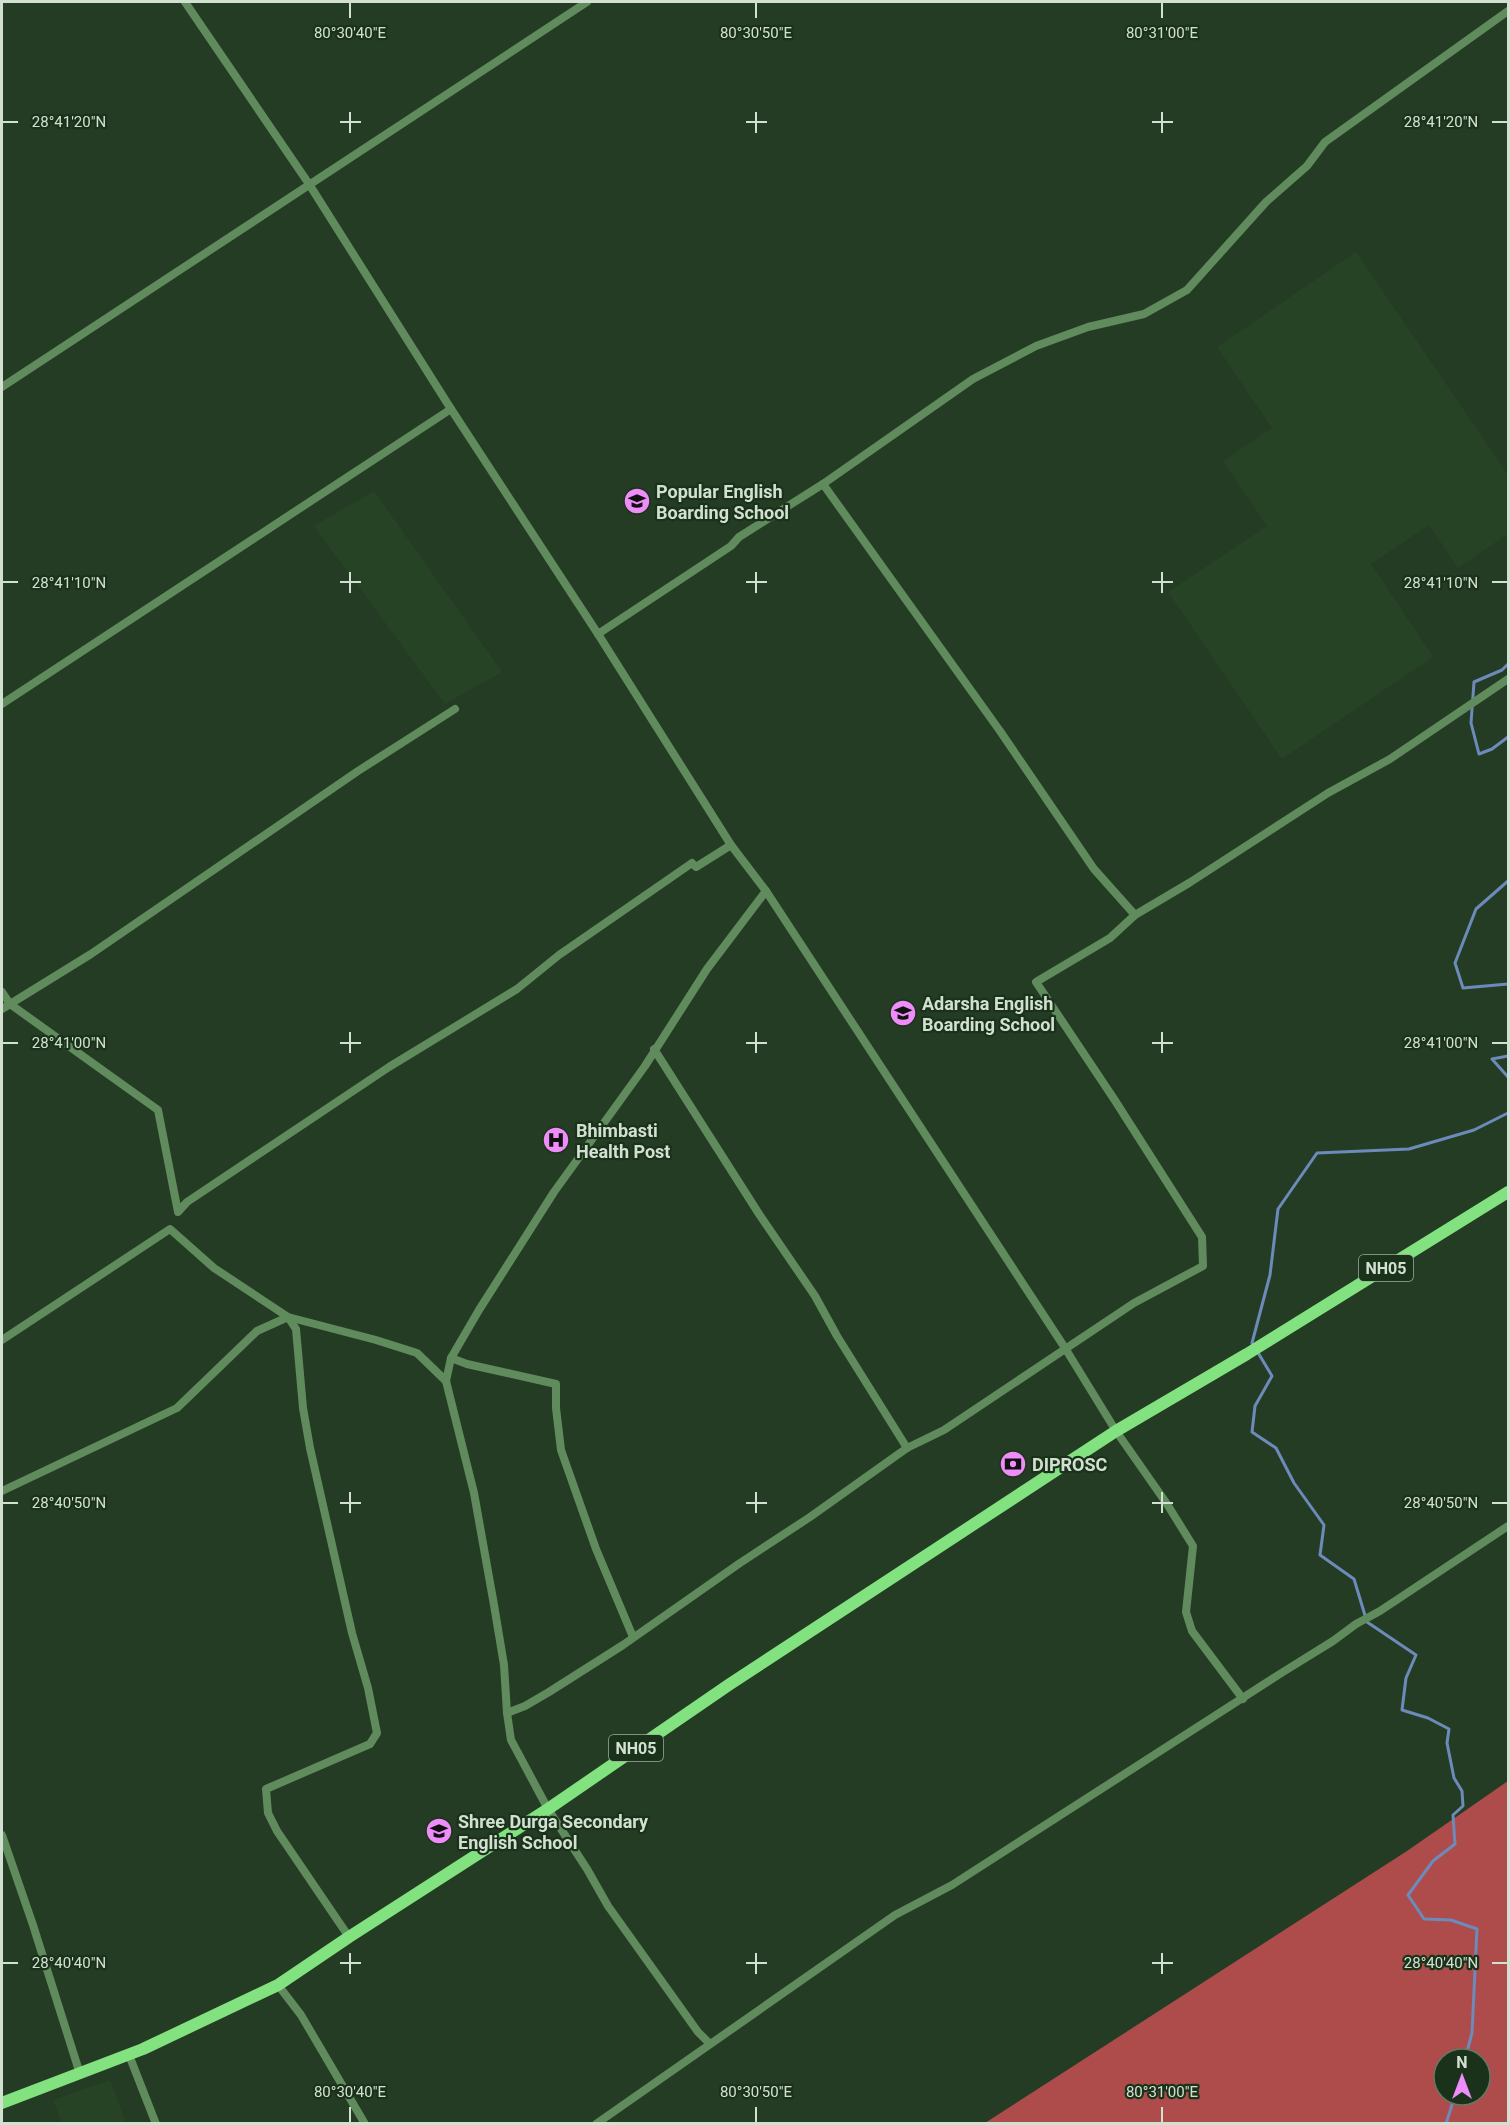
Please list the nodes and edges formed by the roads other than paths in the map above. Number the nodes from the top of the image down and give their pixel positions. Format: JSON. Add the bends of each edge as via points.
{"nodes":[{"id":1,"x":185,"y":2,"type":"edge"},
{"id":2,"x":586,"y":2,"type":"edge"},
{"id":3,"x":1509,"y":11,"type":"edge"},
{"id":4,"x":309,"y":184,"type":"junction"},
{"id":5,"x":2,"y":387,"type":"edge"},
{"id":6,"x":451,"y":409,"type":"junction"},
{"id":7,"x":823,"y":484,"type":"junction"},
{"id":8,"x":598,"y":634,"type":"junction"},
{"id":9,"x":1509,"y":679,"type":"edge"},
{"id":10,"x":2,"y":704,"type":"edge"},
{"id":11,"x":456,"y":709,"type":"dead end"},
{"id":12,"x":731,"y":845,"type":"junction"},
{"id":13,"x":766,"y":891,"type":"junction"},
{"id":14,"x":1135,"y":915,"type":"junction"},
{"id":15,"x":2,"y":992,"type":"edge"},
{"id":16,"x":10,"y":1004,"type":"junction"},
{"id":17,"x":2,"y":1009,"type":"edge"},
{"id":18,"x":654,"y":1049,"type":"junction"},
{"id":19,"x":1509,"y":1192,"type":"edge"},
{"id":20,"x":288,"y":1317,"type":"junction"},
{"id":21,"x":2,"y":1340,"type":"edge"},
{"id":22,"x":1065,"y":1348,"type":"junction"},
{"id":23,"x":451,"y":1358,"type":"junction"},
{"id":24,"x":446,"y":1381,"type":"junction"},
{"id":25,"x":1116,"y":1431,"type":"junction"},
{"id":26,"x":907,"y":1448,"type":"junction"},
{"id":27,"x":2,"y":1491,"type":"edge"},
{"id":28,"x":1509,"y":1526,"type":"edge"},
{"id":29,"x":633,"y":1637,"type":"junction"},
{"id":30,"x":1243,"y":1699,"type":"junction"},
{"id":31,"x":507,"y":1713,"type":"junction"},
{"id":32,"x":548,"y":1809,"type":"junction"},
{"id":33,"x":2,"y":1835,"type":"edge"},
{"id":34,"x":349,"y":1937,"type":"junction"},
{"id":35,"x":278,"y":1985,"type":"junction"},
{"id":36,"x":710,"y":2044,"type":"junction"},
{"id":37,"x":129,"y":2055,"type":"junction"},
{"id":38,"x":80,"y":2074,"type":"junction"},
{"id":39,"x":2,"y":2103,"type":"edge"},
{"id":40,"x":156,"y":2124,"type":"edge"},
{"id":41,"x":365,"y":2124,"type":"edge"},
{"id":42,"x":596,"y":2124,"type":"edge"}],
"edges":[{"from":1,"to":4,"type":"street"},
{"from":2,"to":4,"type":"street"},
{"from":3,"to":7,"type":"street","via":[[1325,142],[1307,166],[1266,202],[1186,290],[1144,314],[1088,327],[1036,346],[973,379]]},
{"from":4,"to":5,"type":"street"},
{"from":4,"to":6,"type":"street"},
{"from":6,"to":8,"type":"street"},
{"from":6,"to":10,"type":"street"},
{"from":7,"to":8,"type":"street"},
{"from":7,"to":14,"type":"street","via":[[1094,869]]},
{"from":8,"to":12,"type":"street"},
{"from":9,"to":14,"type":"street","via":[[1390,759],[1328,793]]},
{"from":11,"to":16,"type":"street"},
{"from":12,"to":13,"type":"street"},
{"from":12,"to":16,"type":"street","via":[[696,867],[692,863],[559,954],[517,989],[389,1067],[213,1184],[178,1212],[158,1110]]},
{"from":13,"to":18,"type":"street","via":[[707,969]]},
{"from":13,"to":22,"type":"street"},
{"from":14,"to":22,"type":"street","via":[[1110,938],[1036,982],[1202,1237],[1203,1266],[1134,1303]]},
{"from":15,"to":16,"type":"street"},
{"from":16,"to":17,"type":"street"},
{"from":18,"to":23,"type":"street","via":[[554,1192]]},
{"from":18,"to":26,"type":"street","via":[[815,1296]]},
{"from":19,"to":25,"type":"main road","number":"NH05"},
{"from":20,"to":21,"type":"street","via":[[214,1268],[170,1229]]},
{"from":20,"to":24,"type":"street","via":[[417,1353]]},
{"from":20,"to":27,"type":"street","via":[[257,1331],[177,1408]]},
{"from":20,"to":34,"type":"street","via":[[296,1329],[310,1449],[377,1733],[370,1744],[266,1788],[268,1813]]},
{"from":22,"to":25,"type":"street"},
{"from":22,"to":26,"type":"street","via":[[944,1430]]},
{"from":23,"to":24,"type":"street"},
{"from":23,"to":29,"type":"street","via":[[556,1384],[561,1450]]},
{"from":24,"to":31,"type":"street","via":[[474,1493],[495,1605]]},
{"from":25,"to":30,"type":"street","via":[[1193,1546],[1186,1612],[1192,1631]]},
{"from":25,"to":32,"type":"main road","number":"NH05","via":[[730,1684]]},
{"from":26,"to":29,"type":"street"},
{"from":28,"to":30,"type":"street"},
{"from":29,"to":31,"type":"street","via":[[525,1707]]},
{"from":30,"to":36,"type":"street","via":[[952,1885],[896,1915]]},
{"from":31,"to":32,"type":"street","via":[[511,1740]]},
{"from":32,"to":34,"type":"main road","number":"NH05"},
{"from":32,"to":36,"type":"street","via":[[608,1906]]},
{"from":33,"to":38,"type":"street"},
{"from":34,"to":35,"type":"main road","number":"NH05"},
{"from":35,"to":37,"type":"main road","number":"NH05"},
{"from":35,"to":41,"type":"street","via":[[302,2014]]},
{"from":36,"to":42,"type":"street"},
{"from":37,"to":38,"type":"main road","number":"NH05"},
{"from":37,"to":40,"type":"street"},
{"from":38,"to":39,"type":"main road","number":"NH05"}]}
